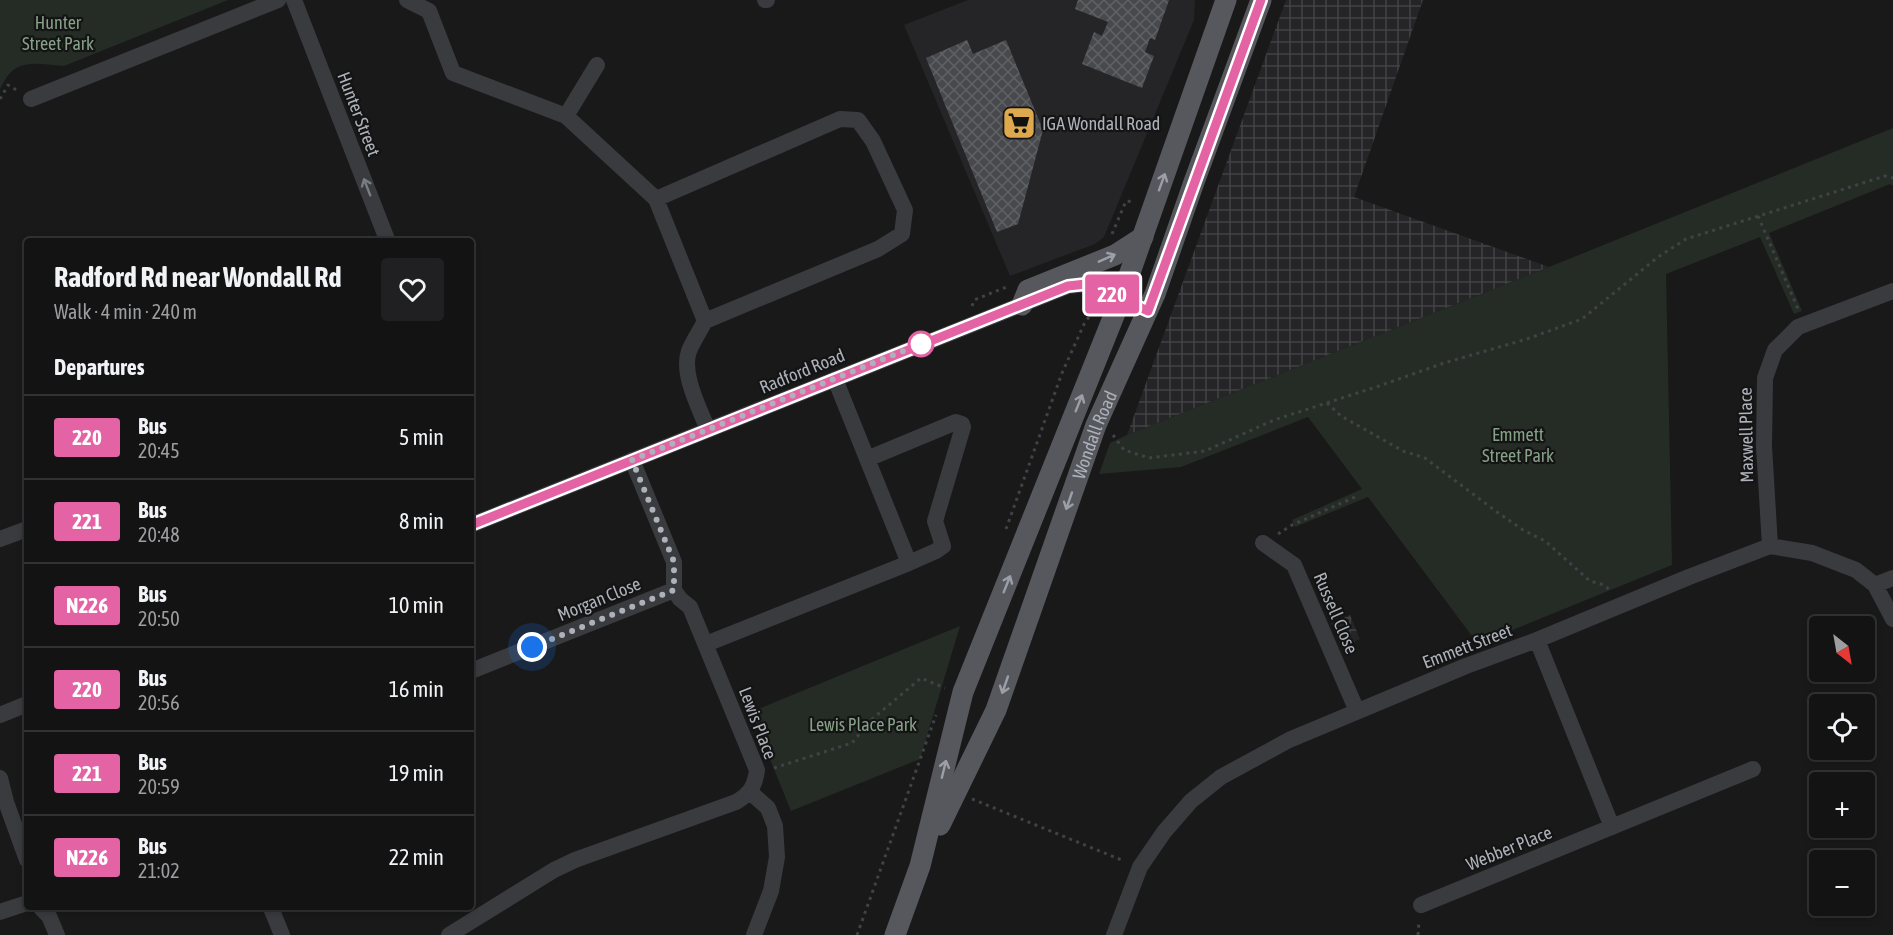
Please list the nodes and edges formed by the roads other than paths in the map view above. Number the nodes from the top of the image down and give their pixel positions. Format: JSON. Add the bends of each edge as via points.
{"nodes":[{"id":1,"x":278,"y":0,"type":"edge"},
{"id":2,"x":294,"y":0,"type":"edge"},
{"id":3,"x":407,"y":0,"type":"edge"},
{"id":4,"x":1261,"y":0,"type":"edge"},
{"id":5,"x":1225,"y":1,"type":"edge"},
{"id":6,"x":431,"y":6,"type":"edge"},
{"id":7,"x":597,"y":65,"type":"dead end"},
{"id":8,"x":31,"y":99,"type":"road end"},
{"id":9,"x":566,"y":116,"type":"junction"},
{"id":10,"x":656,"y":199,"type":"junction"},
{"id":11,"x":1143,"y":237,"type":"junction"},
{"id":12,"x":386,"y":238,"type":"edge"},
{"id":13,"x":1893,"y":291,"type":"edge"},
{"id":14,"x":1121,"y":298,"type":"junction"},
{"id":15,"x":1022,"y":305,"type":"junction"},
{"id":16,"x":1148,"y":311,"type":"junction"},
{"id":17,"x":705,"y":321,"type":"junction"},
{"id":18,"x":835,"y":379,"type":"junction"},
{"id":19,"x":708,"y":430,"type":"junction"},
{"id":20,"x":867,"y":459,"type":"junction"},
{"id":21,"x":632,"y":460,"type":"junction"},
{"id":22,"x":474,"y":524,"type":"edge"},
{"id":23,"x":24,"y":530,"type":"edge"},
{"id":24,"x":0,"y":539,"type":"edge"},
{"id":25,"x":1263,"y":543,"type":"road end"},
{"id":26,"x":1770,"y":546,"type":"junction"},
{"id":27,"x":909,"y":563,"type":"junction"},
{"id":28,"x":1893,"y":578,"type":"edge"},
{"id":29,"x":1875,"y":585,"type":"junction"},
{"id":30,"x":674,"y":590,"type":"junction"},
{"id":31,"x":1893,"y":619,"type":"edge"},
{"id":32,"x":1537,"y":640,"type":"junction"},
{"id":33,"x":705,"y":645,"type":"junction"},
{"id":34,"x":474,"y":670,"type":"edge"},
{"id":35,"x":954,"y":694,"type":"junction"},
{"id":36,"x":24,"y":705,"type":"edge"},
{"id":37,"x":996,"y":710,"type":"junction"},
{"id":38,"x":1357,"y":711,"type":"junction"},
{"id":39,"x":0,"y":715,"type":"edge"},
{"id":40,"x":1753,"y":769,"type":"dead end"},
{"id":41,"x":0,"y":778,"type":"edge"},
{"id":42,"x":750,"y":792,"type":"junction"},
{"id":43,"x":1612,"y":827,"type":"junction"},
{"id":44,"x":24,"y":852,"type":"edge"},
{"id":45,"x":920,"y":866,"type":"junction"},
{"id":46,"x":24,"y":904,"type":"edge"},
{"id":47,"x":1420,"y":905,"type":"dead end"},
{"id":48,"x":43,"y":910,"type":"edge"},
{"id":49,"x":272,"y":910,"type":"edge"},
{"id":50,"x":0,"y":912,"type":"edge"},
{"id":51,"x":57,"y":935,"type":"edge"},
{"id":52,"x":282,"y":935,"type":"edge"},
{"id":53,"x":449,"y":935,"type":"edge"},
{"id":54,"x":754,"y":935,"type":"edge"},
{"id":55,"x":895,"y":935,"type":"edge"},
{"id":56,"x":1114,"y":935,"type":"edge"}],
"edges":[{"from":1,"to":8,"type":"street"},
{"from":12,"to":2,"type":"street","name":"Hunter Street","one_way":true},
{"from":3,"to":6,"type":"street"},
{"from":4,"to":16,"type":"main road","name":"Wondall Road"},
{"from":11,"to":5,"type":"main road","name":"Wondall Road","one_way":true},
{"from":6,"to":9,"type":"street","via":[[453,73]]},
{"from":7,"to":9,"type":"street"},
{"from":9,"to":10,"type":"street"},
{"from":10,"to":17,"type":"street"},
{"from":10,"to":17,"type":"street","via":[[840,119],[858,120],[873,141],[905,210],[902,234],[878,249]]},
{"from":11,"to":14,"type":"main road","name":"Wondall Road"},
{"from":15,"to":11,"type":"main road","one_way":true,"via":[[1028,290],[1115,255]]},
{"from":13,"to":26,"type":"street","name":"Maxwell Place","via":[[1804,324],[1775,350],[1765,378],[1764,446]]},
{"from":14,"to":15,"type":"street","name":"Radford Road","via":[[1086,284],[1068,286]]},
{"from":14,"to":16,"type":"street","name":"Radford Road"},
{"from":35,"to":14,"type":"main road","name":"Wondall Road","one_way":true},
{"from":15,"to":18,"type":"street","name":"Radford Road"},
{"from":16,"to":37,"type":"main road","name":"Wondall Road","one_way":true,"via":[[1096,425]]},
{"from":17,"to":19,"type":"street","via":[[689,351],[686,366]]},
{"from":18,"to":19,"type":"street","name":"Radford Road"},
{"from":18,"to":20,"type":"street"},
{"from":19,"to":21,"type":"street","name":"Radford Road"},
{"from":20,"to":27,"type":"street"},
{"from":20,"to":27,"type":"street","via":[[956,422],[962,424],[935,521],[943,546]]},
{"from":21,"to":22,"type":"street","name":"Radford Road"},
{"from":21,"to":30,"type":"street","via":[[674,562]]},
{"from":23,"to":24,"type":"street"},
{"from":25,"to":38,"type":"street","name":"Russell Close","via":[[1294,565]]},
{"from":26,"to":29,"type":"street","via":[[1812,553],[1856,570]]},
{"from":26,"to":32,"type":"street","name":"Emmett Street"},
{"from":27,"to":33,"type":"street"},
{"from":28,"to":29,"type":"street"},
{"from":29,"to":31,"type":"street"},
{"from":30,"to":33,"type":"street","name":"Lewis Place","via":[[690,607]]},
{"from":30,"to":34,"type":"street","name":"Morgan Close"},
{"from":32,"to":38,"type":"street","name":"Emmett Street"},
{"from":32,"to":43,"type":"street"},
{"from":33,"to":42,"type":"street","name":"Lewis Place","via":[[757,770]]},
{"from":35,"to":37,"type":"main road","via":[[974,710]]},
{"from":45,"to":35,"type":"main road","name":"Wondall Road","one_way":true},
{"from":36,"to":39,"type":"street"},
{"from":37,"to":45,"type":"main road","name":"Wondall Road"},
{"from":38,"to":56,"type":"street","name":"Emmett Street","via":[[1289,740],[1221,777],[1191,801],[1140,867]]},
{"from":40,"to":43,"type":"street","name":"Webber Place"},
{"from":41,"to":44,"type":"street"},
{"from":42,"to":53,"type":"street","via":[[736,802],[575,860]]},
{"from":42,"to":54,"type":"street","via":[[768,808],[775,826],[777,857],[771,891]]},
{"from":43,"to":47,"type":"street","name":"Webber Place"},
{"from":45,"to":55,"type":"main road","name":"Wondall Road"},
{"from":46,"to":50,"type":"street"},
{"from":48,"to":51,"type":"street"},
{"from":49,"to":52,"type":"street"}]}
